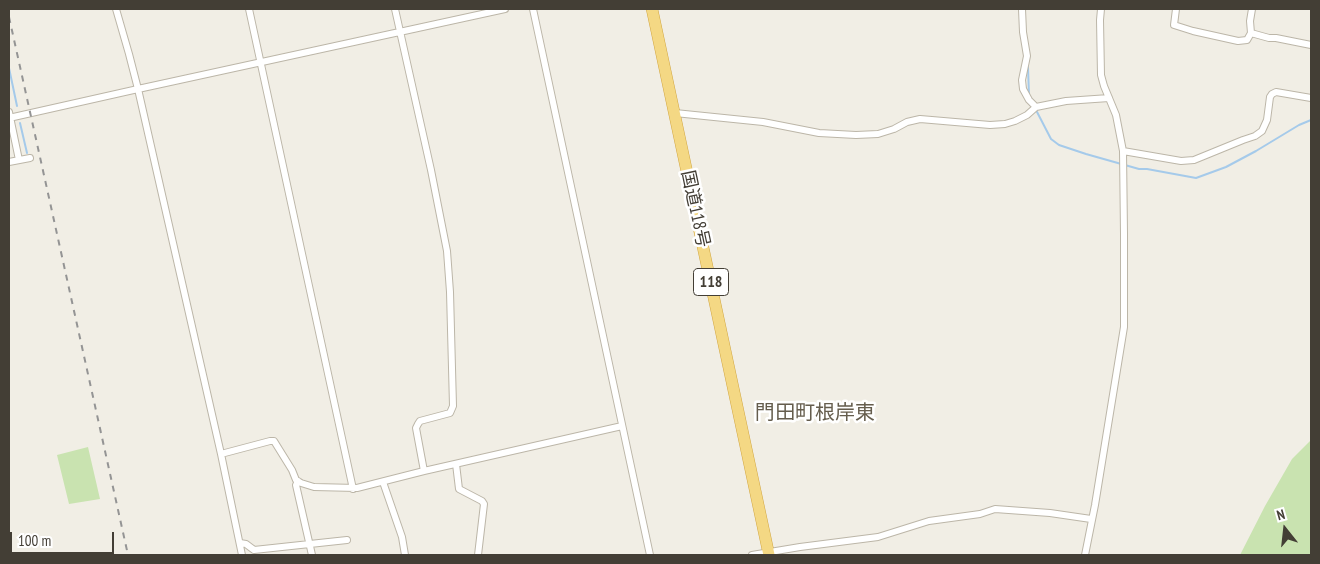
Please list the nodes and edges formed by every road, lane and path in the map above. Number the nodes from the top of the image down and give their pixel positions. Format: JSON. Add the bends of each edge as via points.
{"nodes":[{"id":1,"x":116,"y":9,"type":"edge"},
{"id":2,"x":249,"y":9,"type":"edge"},
{"id":3,"x":395,"y":9,"type":"edge"},
{"id":4,"x":504,"y":9,"type":"edge"},
{"id":5,"x":533,"y":9,"type":"edge"},
{"id":6,"x":652,"y":9,"type":"edge"},
{"id":7,"x":1022,"y":9,"type":"edge"},
{"id":8,"x":1102,"y":9,"type":"edge"},
{"id":9,"x":1176,"y":9,"type":"edge"},
{"id":10,"x":1252,"y":9,"type":"edge"},
{"id":11,"x":400,"y":32,"type":"junction"},
{"id":12,"x":1251,"y":33,"type":"junction"},
{"id":13,"x":1311,"y":44,"type":"edge"},
{"id":14,"x":261,"y":62,"type":"junction"},
{"id":15,"x":138,"y":88,"type":"junction"},
{"id":16,"x":1109,"y":98,"type":"junction"},
{"id":17,"x":1311,"y":98,"type":"edge"},
{"id":18,"x":1036,"y":106,"type":"junction"},
{"id":19,"x":675,"y":114,"type":"junction"},
{"id":20,"x":9,"y":116,"type":"edge"},
{"id":21,"x":1123,"y":151,"type":"junction"},
{"id":22,"x":30,"y":158,"type":"dead end"},
{"id":23,"x":20,"y":160,"type":"junction"},
{"id":24,"x":9,"y":162,"type":"edge"},
{"id":25,"x":622,"y":426,"type":"junction"},
{"id":26,"x":221,"y":454,"type":"junction"},
{"id":27,"x":456,"y":464,"type":"junction"},
{"id":28,"x":424,"y":471,"type":"junction"},
{"id":29,"x":298,"y":481,"type":"junction"},
{"id":30,"x":384,"y":482,"type":"junction"},
{"id":31,"x":353,"y":488,"type":"junction"},
{"id":32,"x":1091,"y":519,"type":"junction"},
{"id":33,"x":347,"y":540,"type":"dead end"},
{"id":34,"x":240,"y":544,"type":"junction"},
{"id":35,"x":309,"y":544,"type":"junction"},
{"id":36,"x":768,"y":554,"type":"edge"},
{"id":37,"x":242,"y":555,"type":"edge"},
{"id":38,"x":312,"y":555,"type":"edge"},
{"id":39,"x":405,"y":555,"type":"edge"},
{"id":40,"x":478,"y":555,"type":"edge"},
{"id":41,"x":650,"y":555,"type":"edge"},
{"id":42,"x":752,"y":555,"type":"edge"},
{"id":43,"x":1085,"y":555,"type":"edge"}],
"edges":[{"from":1,"to":15,"type":"street"},
{"from":2,"to":14,"type":"street"},
{"from":3,"to":11,"type":"street"},
{"from":4,"to":11,"type":"street"},
{"from":5,"to":25,"type":"street"},
{"from":6,"to":19,"type":"highway","name":"国道118号","number":"118"},
{"from":7,"to":18,"type":"street","via":[[1027,56],[1023,89]]},
{"from":8,"to":16,"type":"street","via":[[1101,75]]},
{"from":9,"to":12,"type":"street","via":[[1174,25],[1186,29],[1238,42],[1247,40]]},
{"from":10,"to":12,"type":"street"},
{"from":11,"to":14,"type":"street"},
{"from":11,"to":28,"type":"street","via":[[446,242],[449,284],[453,406],[450,412],[420,421],[416,428]]},
{"from":12,"to":13,"type":"street"},
{"from":14,"to":15,"type":"street"},
{"from":14,"to":31,"type":"street"},
{"from":15,"to":20,"type":"street"},
{"from":15,"to":26,"type":"street"},
{"from":16,"to":18,"type":"street"},
{"from":16,"to":21,"type":"street"},
{"from":17,"to":21,"type":"street","via":[[1272,94],[1267,120],[1255,136],[1194,160],[1181,161]]},
{"from":18,"to":19,"type":"street","via":[[1027,115],[1004,124],[920,119],[878,134],[856,135]]},
{"from":19,"to":36,"type":"highway","name":"国道118号","number":"118"},
{"from":20,"to":23,"type":"street"},
{"from":21,"to":32,"type":"street","via":[[1124,327]]},
{"from":22,"to":23,"type":"street"},
{"from":23,"to":24,"type":"street"},
{"from":25,"to":27,"type":"street"},
{"from":25,"to":41,"type":"street"},
{"from":26,"to":29,"type":"street","via":[[274,441]]},
{"from":26,"to":34,"type":"street"},
{"from":27,"to":28,"type":"street"},
{"from":27,"to":40,"type":"street","via":[[459,489],[484,504]]},
{"from":28,"to":30,"type":"street"},
{"from":29,"to":31,"type":"street","via":[[314,487]]},
{"from":29,"to":35,"type":"street","via":[[296,485]]},
{"from":30,"to":31,"type":"street"},
{"from":30,"to":39,"type":"street"},
{"from":32,"to":36,"type":"street","via":[[995,509],[929,521],[878,537]]},
{"from":32,"to":43,"type":"street"},
{"from":33,"to":35,"type":"street"},
{"from":34,"to":35,"type":"street","via":[[254,550]]},
{"from":34,"to":37,"type":"street"},
{"from":35,"to":38,"type":"street"},
{"from":36,"to":42,"type":"street"}]}
